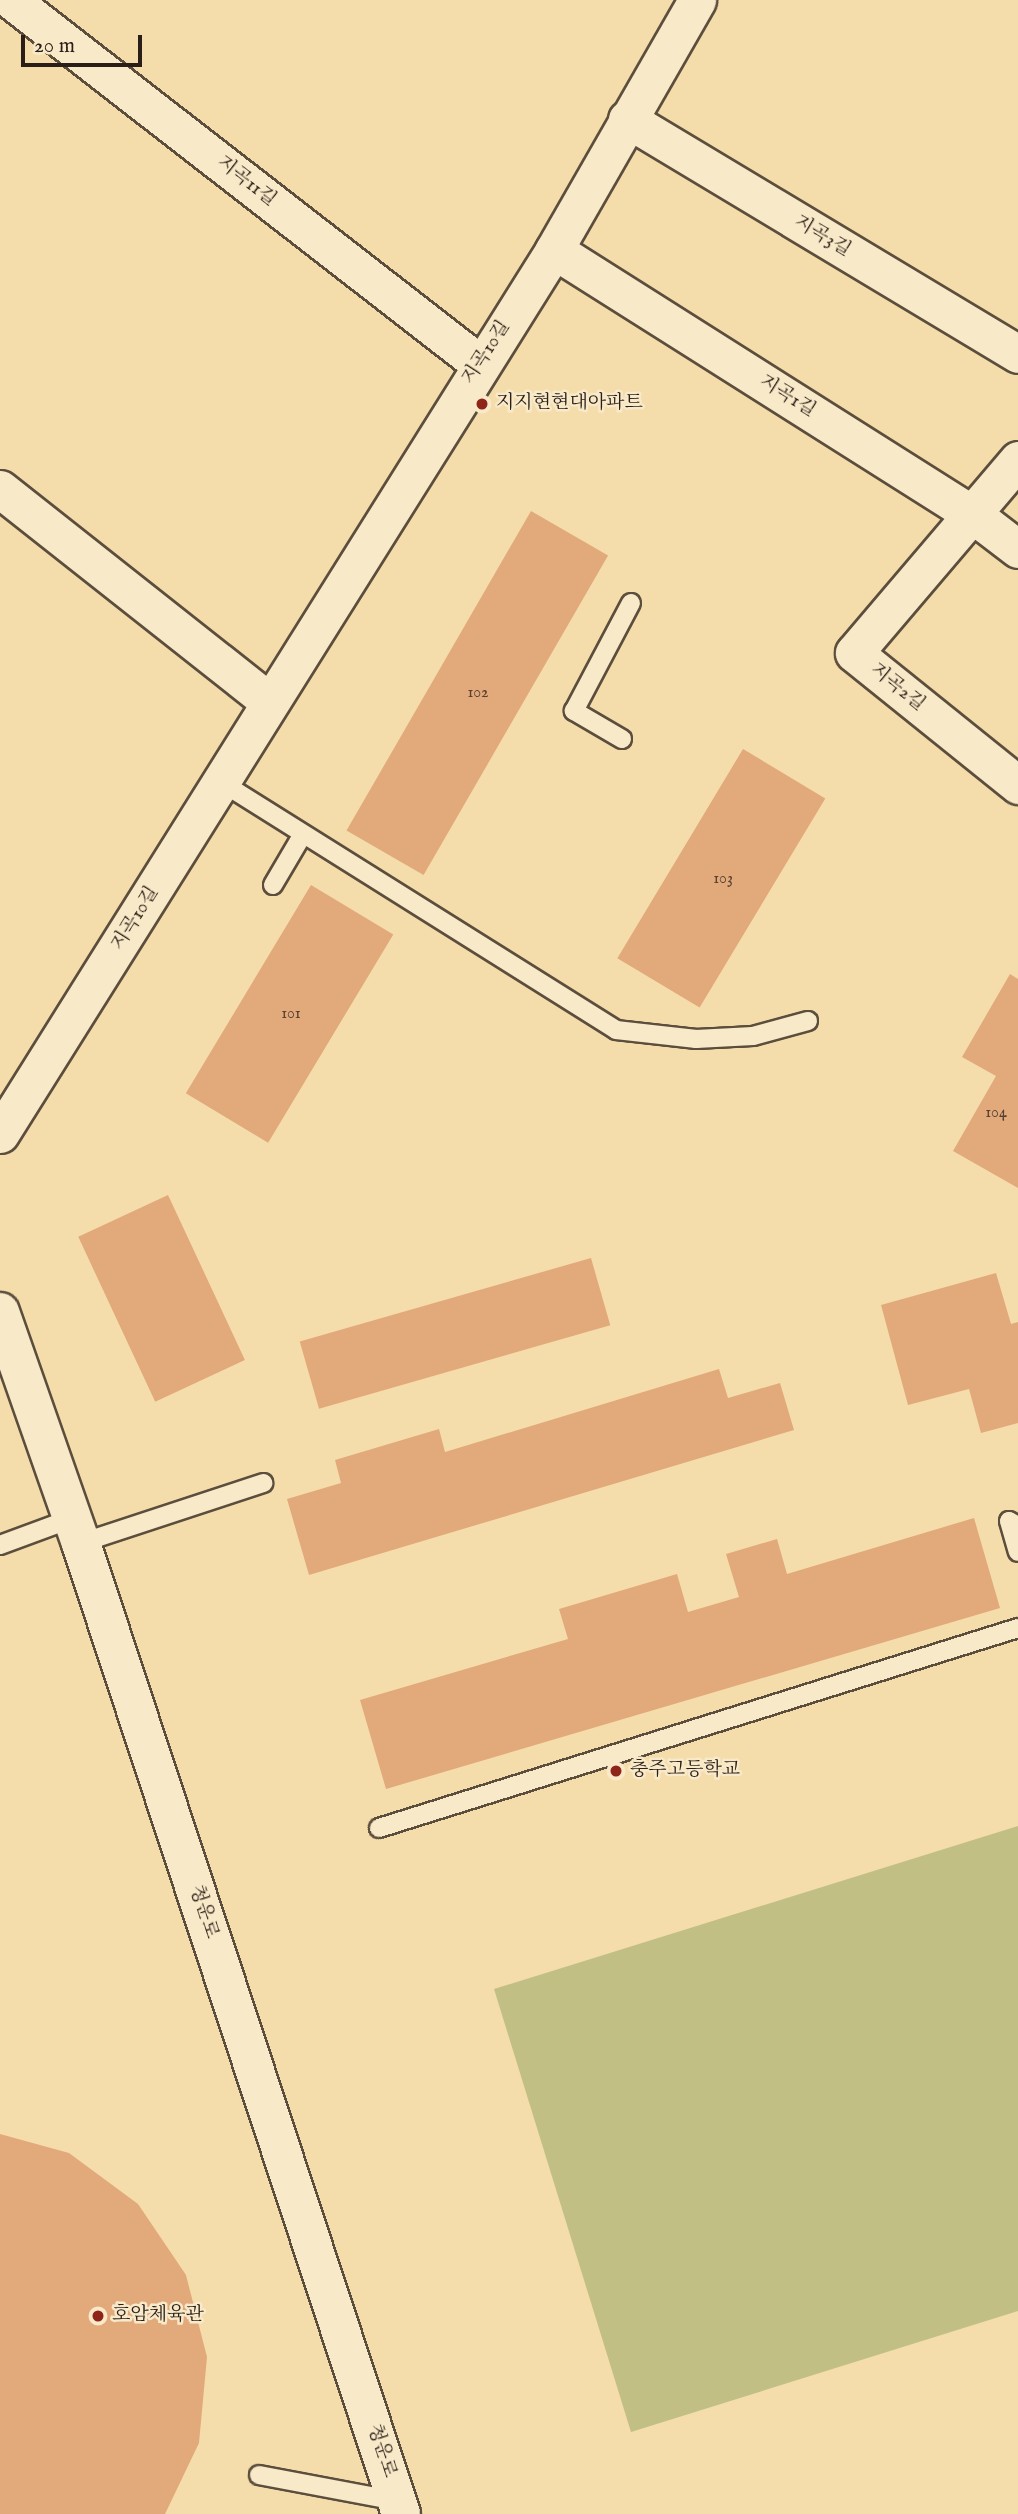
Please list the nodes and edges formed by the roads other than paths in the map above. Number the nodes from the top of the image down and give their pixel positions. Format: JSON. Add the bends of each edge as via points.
{"nodes":[{"id":1,"x":11,"y":0,"type":"edge"},
{"id":2,"x":696,"y":0,"type":"edge"},
{"id":3,"x":48,"y":12,"type":"edge"},
{"id":4,"x":627,"y":119,"type":"junction"},
{"id":5,"x":554,"y":250,"type":"junction"},
{"id":6,"x":1018,"y":354,"type":"edge"},
{"id":7,"x":480,"y":364,"type":"junction"},
{"id":8,"x":1018,"y":460,"type":"edge"},
{"id":9,"x":0,"y":489,"type":"edge"},
{"id":10,"x":975,"y":516,"type":"junction"},
{"id":11,"x":1018,"y":549,"type":"edge"},
{"id":12,"x":631,"y":603,"type":"dead end"},
{"id":13,"x":270,"y":702,"type":"junction"},
{"id":14,"x":622,"y":738,"type":"dead end"},
{"id":15,"x":221,"y":782,"type":"junction"},
{"id":16,"x":1018,"y":785,"type":"edge"},
{"id":17,"x":303,"y":834,"type":"junction"},
{"id":18,"x":273,"y":885,"type":"dead end"},
{"id":19,"x":808,"y":1021,"type":"dead end"},
{"id":20,"x":0,"y":1134,"type":"edge"},
{"id":21,"x":0,"y":1312,"type":"edge"},
{"id":22,"x":263,"y":1483,"type":"dead end"},
{"id":23,"x":1018,"y":1526,"type":"edge"},
{"id":24,"x":77,"y":1531,"type":"junction"},
{"id":25,"x":0,"y":1545,"type":"edge"},
{"id":26,"x":1018,"y":1552,"type":"edge"},
{"id":27,"x":1018,"y":1628,"type":"edge"},
{"id":28,"x":379,"y":1828,"type":"dead end"},
{"id":29,"x":259,"y":2475,"type":"dead end"},
{"id":30,"x":399,"y":2508,"type":"edge"}],
"edges":[{"from":1,"to":3,"type":"street","name":"지곡11길"},
{"from":2,"to":4,"type":"street","name":"지곡10길"},
{"from":3,"to":7,"type":"street","name":"지곡11길"},
{"from":4,"to":5,"type":"street","name":"지곡10길"},
{"from":4,"to":6,"type":"street","name":"지곡3길"},
{"from":5,"to":7,"type":"street","name":"지곡10길"},
{"from":5,"to":10,"type":"street","name":"지곡1길"},
{"from":7,"to":13,"type":"street","name":"지곡10길"},
{"from":8,"to":10,"type":"street"},
{"from":9,"to":13,"type":"street"},
{"from":10,"to":11,"type":"street","name":"지곡1길"},
{"from":10,"to":16,"type":"street","name":"지곡2길","via":[[854,653]]},
{"from":12,"to":14,"type":"lane","via":[[574,711]]},
{"from":13,"to":15,"type":"street","name":"지곡10길"},
{"from":15,"to":17,"type":"lane"},
{"from":15,"to":20,"type":"street","name":"지곡10길"},
{"from":17,"to":18,"type":"lane"},
{"from":17,"to":19,"type":"lane","via":[[616,1030],[696,1040],[753,1036]]},
{"from":21,"to":24,"type":"street","name":"청운로"},
{"from":22,"to":24,"type":"lane"},
{"from":23,"to":26,"type":"lane","via":[[1009,1521]]},
{"from":24,"to":25,"type":"lane"},
{"from":24,"to":30,"type":"street","name":"청운로"},
{"from":27,"to":28,"type":"lane"},
{"from":29,"to":30,"type":"lane"}]}
